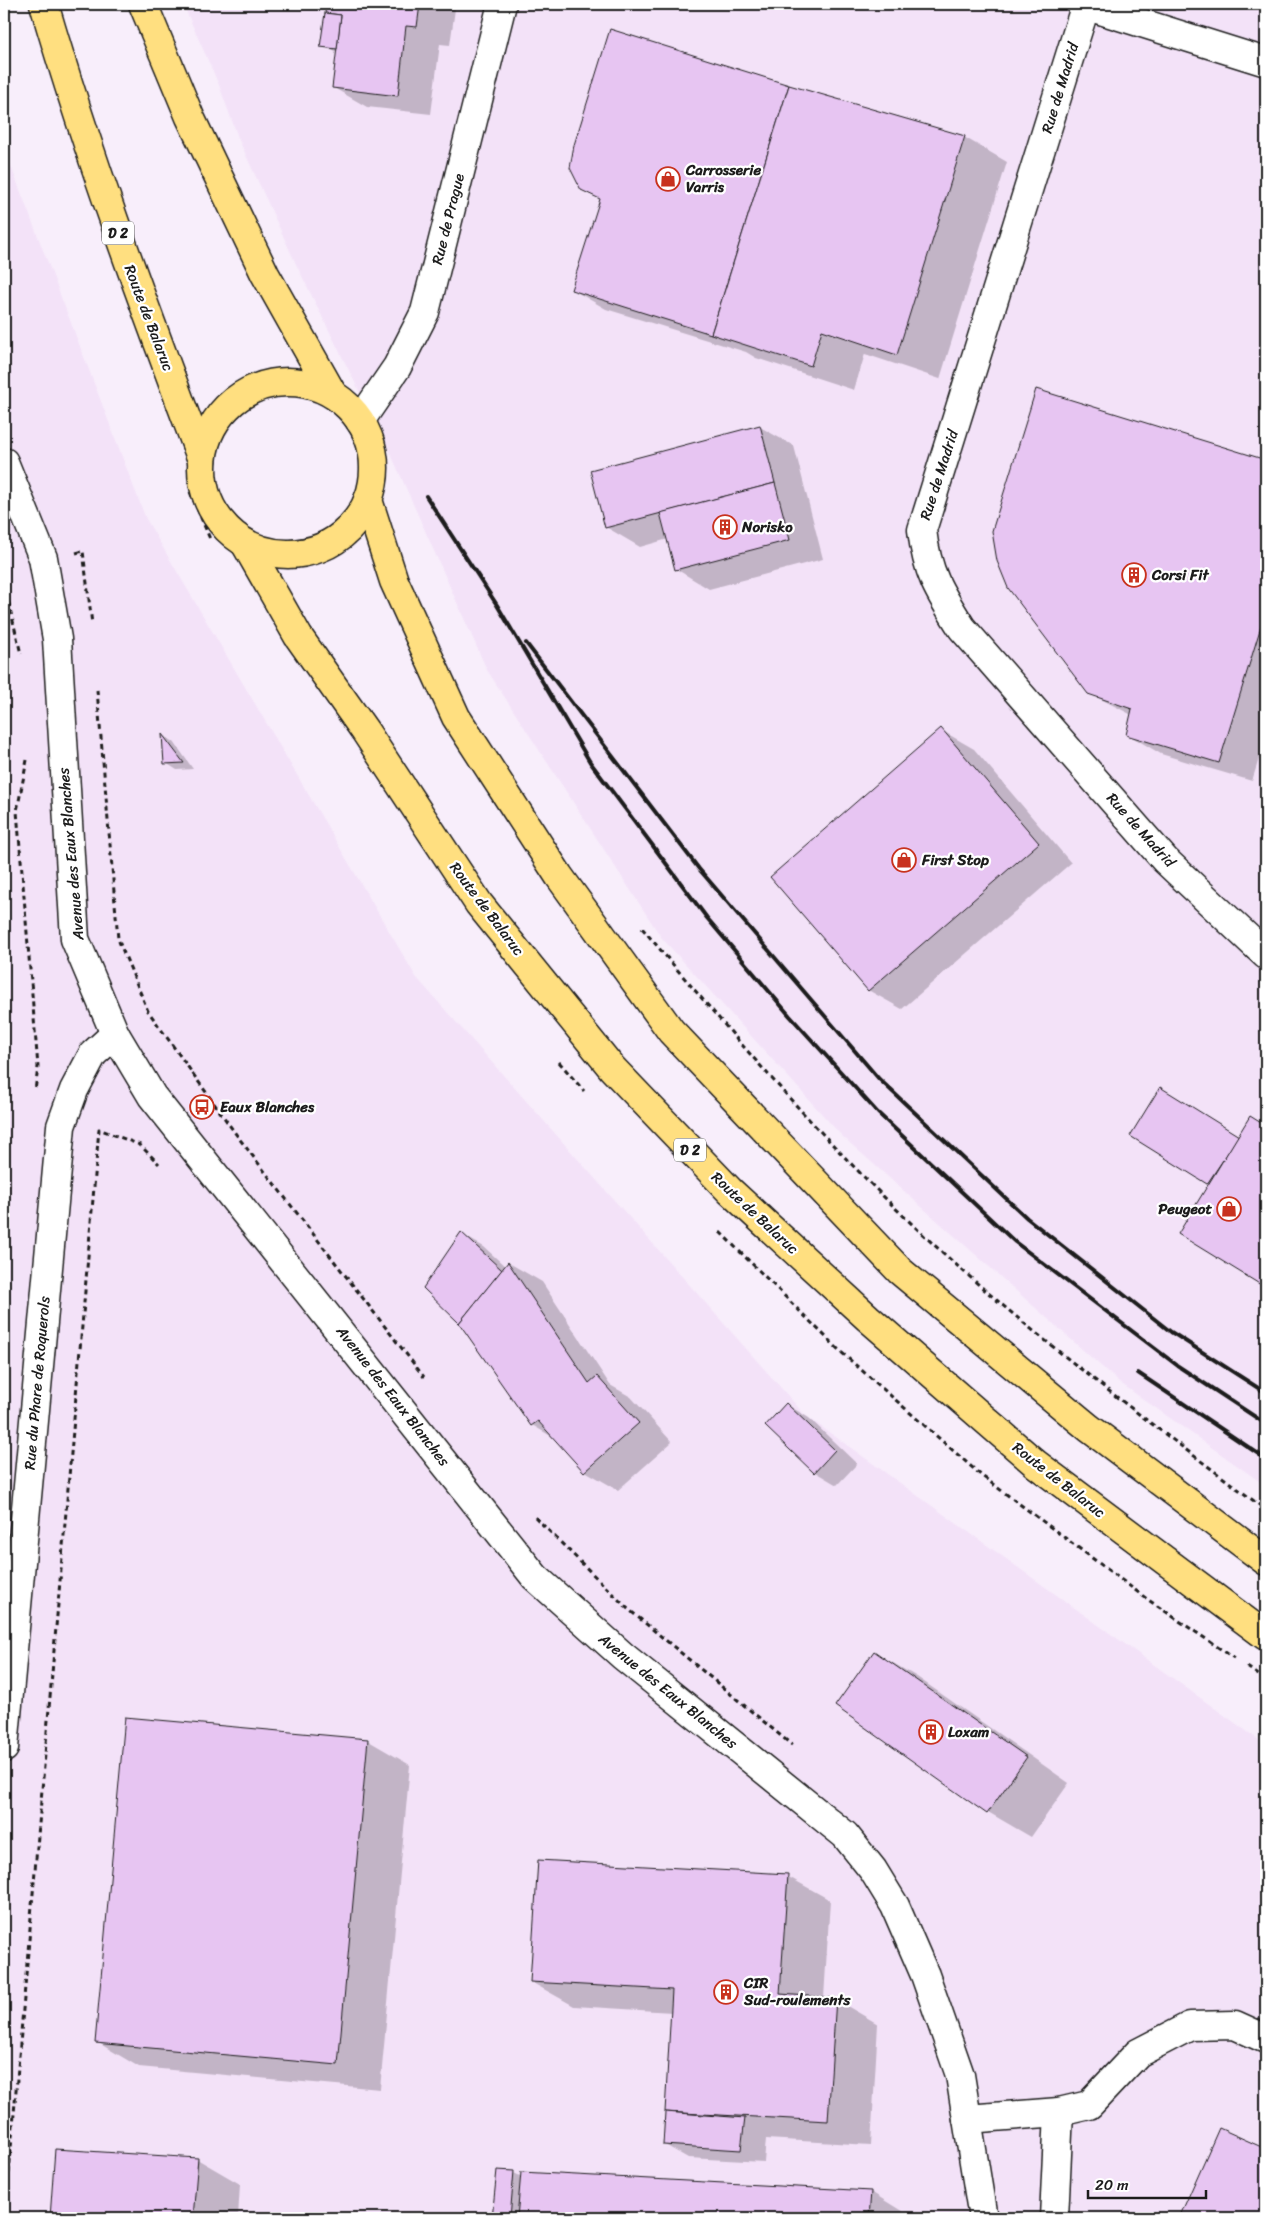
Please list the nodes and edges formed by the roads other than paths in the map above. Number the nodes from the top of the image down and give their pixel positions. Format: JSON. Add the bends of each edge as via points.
{"nodes":[{"id":1,"x":44,"y":4,"type":"edge"},
{"id":2,"x":143,"y":4,"type":"edge"},
{"id":3,"x":502,"y":4,"type":"edge"},
{"id":4,"x":1084,"y":4,"type":"edge"},
{"id":5,"x":1266,"y":62,"type":"edge"},
{"id":6,"x":332,"y":394,"type":"junction"},
{"id":7,"x":360,"y":421,"type":"junction"},
{"id":8,"x":202,"y":460,"type":"junction"},
{"id":9,"x":4,"y":462,"type":"edge"},
{"id":10,"x":368,"y":500,"type":"junction"},
{"id":11,"x":245,"y":543,"type":"junction"},
{"id":12,"x":1266,"y":955,"type":"edge"},
{"id":13,"x":115,"y":1034,"type":"junction"},
{"id":14,"x":1266,"y":1561,"type":"edge"},
{"id":15,"x":1266,"y":1636,"type":"edge"},
{"id":16,"x":4,"y":1748,"type":"edge"},
{"id":17,"x":1266,"y":2039,"type":"edge"},
{"id":18,"x":1059,"y":2112,"type":"junction"},
{"id":19,"x":967,"y":2120,"type":"junction"},
{"id":20,"x":983,"y":2218,"type":"edge"},
{"id":21,"x":1054,"y":2218,"type":"edge"}],
"edges":[{"from":1,"to":8,"type":"main road","name":"Route de Balaruc","number":"D 2","via":[[130,268]]},
{"from":2,"to":6,"type":"main road","number":"D 2","via":[[190,117],[265,274]]},
{"from":3,"to":7,"type":"street","name":"Rue de Prague","via":[[425,312],[397,367]]},
{"from":4,"to":5,"type":"street"},
{"from":4,"to":12,"type":"street","name":"Rue de Madrid","via":[[922,530],[926,558],[936,586],[962,628],[1166,860]]},
{"from":6,"to":7,"type":"main road","number":"D 2","via":[[351,408]]},
{"from":6,"to":8,"type":"main road","number":"D 2","via":[[309,384],[284,382],[260,386],[238,397],[221,414],[209,436]]},
{"from":7,"to":10,"type":"main road","number":"D 2","via":[[373,452],[374,476]]},
{"from":8,"to":11,"type":"main road","number":"D 2","via":[[204,484],[212,508],[226,528]]},
{"from":9,"to":13,"type":"street","name":"Avenue des Eaux Blanches","via":[[43,558],[57,639],[75,939]]},
{"from":10,"to":11,"type":"main road","number":"D 2","via":[[356,522],[317,550],[292,554],[268,552]]},
{"from":10,"to":14,"type":"main road","via":[[394,581],[456,717],[559,876],[670,1031],[900,1271],[1089,1428]]},
{"from":11,"to":15,"type":"main road","name":"Route de Balaruc","number":"D 2","via":[[298,636],[479,904],[612,1068],[730,1191],[868,1318],[1036,1464]]},
{"from":13,"to":16,"type":"street","name":"Rue du Phare de Roquerols","via":[[93,1054],[74,1090],[61,1126]]},
{"from":13,"to":19,"type":"street","name":"Avenue des Eaux Blanches","via":[[152,1096],[535,1577],[623,1656],[845,1835],[873,1870],[895,1906],[925,1975],[960,2075]]},
{"from":17,"to":18,"type":"street","via":[[1234,2025],[1190,2026],[1138,2053],[1089,2105]]},
{"from":18,"to":19,"type":"street"},
{"from":18,"to":21,"type":"street"},
{"from":19,"to":20,"type":"street","name":"Avenue des Eaux Blanches"}]}
